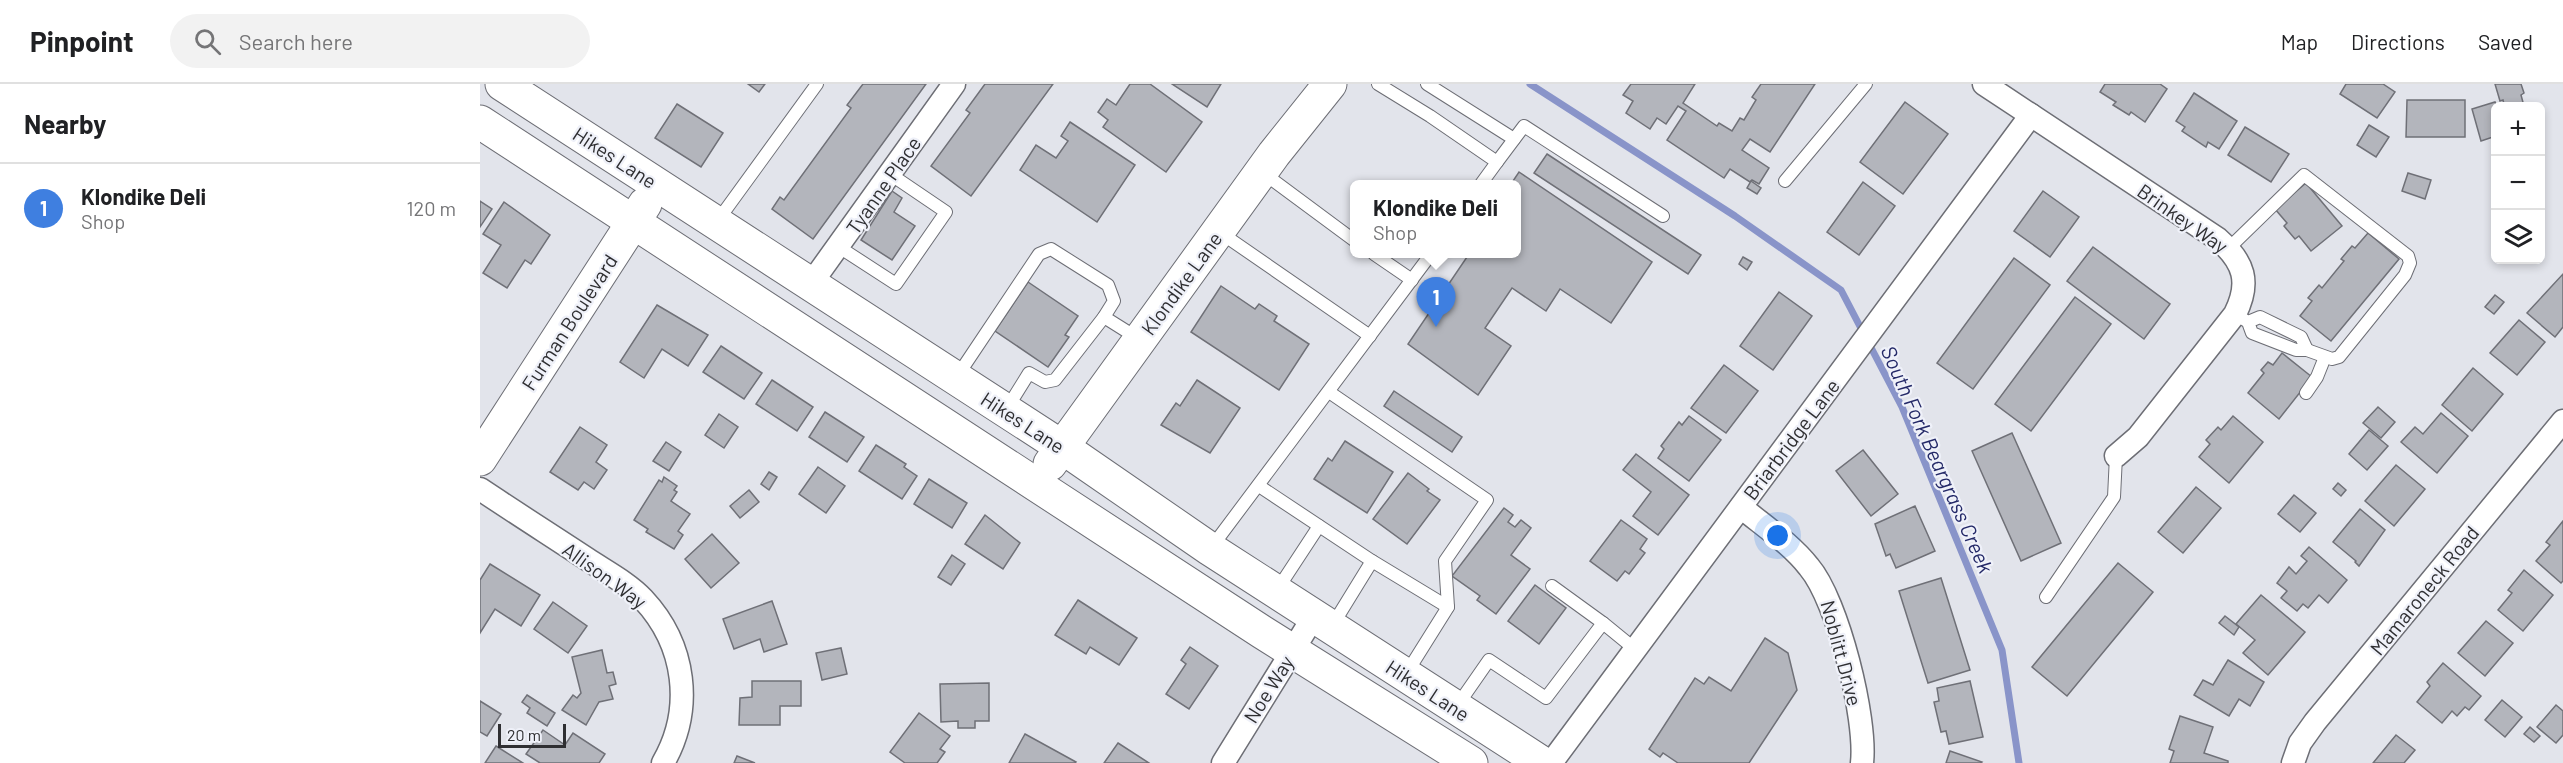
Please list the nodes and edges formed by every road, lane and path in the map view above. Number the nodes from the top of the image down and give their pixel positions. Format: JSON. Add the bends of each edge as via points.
{"nodes":[{"id":1,"x":502,"y":84,"type":"edge"},
{"id":2,"x":817,"y":84,"type":"edge"},
{"id":3,"x":954,"y":84,"type":"edge"},
{"id":4,"x":1330,"y":84,"type":"edge"},
{"id":5,"x":1378,"y":84,"type":"edge"},
{"id":6,"x":1426,"y":84,"type":"edge"},
{"id":7,"x":1866,"y":84,"type":"edge"},
{"id":8,"x":1984,"y":84,"type":"edge"},
{"id":9,"x":2031,"y":115,"type":"junction"},
{"id":10,"x":480,"y":122,"type":"edge"},
{"id":11,"x":1514,"y":139,"type":"junction"},
{"id":12,"x":1497,"y":162,"type":"junction"},
{"id":13,"x":1261,"y":171,"type":"junction"},
{"id":14,"x":890,"y":174,"type":"junction"},
{"id":15,"x":1484,"y":180,"type":"edge"},
{"id":16,"x":1785,"y":181,"type":"dead end"},
{"id":17,"x":657,"y":185,"type":"junction"},
{"id":18,"x":1663,"y":216,"type":"dead end"},
{"id":19,"x":634,"y":222,"type":"junction"},
{"id":20,"x":715,"y":224,"type":"junction"},
{"id":21,"x":1218,"y":231,"type":"junction"},
{"id":22,"x":1350,"y":237,"type":"edge"},
{"id":23,"x":839,"y":247,"type":"junction"},
{"id":24,"x":2229,"y":248,"type":"junction"},
{"id":25,"x":1380,"y":258,"type":"edge"},
{"id":26,"x":1428,"y":258,"type":"edge"},
{"id":27,"x":1412,"y":280,"type":"junction"},
{"id":28,"x":810,"y":285,"type":"junction"},
{"id":29,"x":1104,"y":317,"type":"junction"},
{"id":30,"x":2241,"y":318,"type":"junction"},
{"id":31,"x":1370,"y":336,"type":"junction"},
{"id":32,"x":1140,"y":340,"type":"junction"},
{"id":33,"x":2325,"y":357,"type":"junction"},
{"id":34,"x":956,"y":379,"type":"junction"},
{"id":35,"x":1329,"y":392,"type":"junction"},
{"id":36,"x":2306,"y":393,"type":"dead end"},
{"id":37,"x":1005,"y":411,"type":"junction"},
{"id":38,"x":2563,"y":421,"type":"edge"},
{"id":39,"x":1062,"y":447,"type":"junction"},
{"id":40,"x":2116,"y":456,"type":"joint"},
{"id":41,"x":480,"y":459,"type":"edge"},
{"id":42,"x":1036,"y":484,"type":"junction"},
{"id":43,"x":1259,"y":486,"type":"junction"},
{"id":44,"x":480,"y":489,"type":"edge"},
{"id":45,"x":1741,"y":507,"type":"junction"},
{"id":46,"x":1319,"y":526,"type":"junction"},
{"id":47,"x":1210,"y":549,"type":"junction"},
{"id":48,"x":1372,"y":561,"type":"junction"},
{"id":49,"x":1552,"y":586,"type":"dead end"},
{"id":50,"x":1276,"y":591,"type":"junction"},
{"id":51,"x":2046,"y":597,"type":"dead end"},
{"id":52,"x":1448,"y":607,"type":"junction"},
{"id":53,"x":1322,"y":621,"type":"junction"},
{"id":54,"x":1603,"y":623,"type":"junction"},
{"id":55,"x":1636,"y":650,"type":"junction"},
{"id":56,"x":1292,"y":651,"type":"junction"},
{"id":57,"x":1406,"y":675,"type":"junction"},
{"id":58,"x":1456,"y":708,"type":"junction"},
{"id":59,"x":663,"y":763,"type":"edge"},
{"id":60,"x":1223,"y":763,"type":"edge"},
{"id":61,"x":1470,"y":763,"type":"edge"},
{"id":62,"x":1542,"y":763,"type":"edge"},
{"id":63,"x":1551,"y":763,"type":"edge"},
{"id":64,"x":1862,"y":763,"type":"edge"},
{"id":65,"x":2293,"y":763,"type":"edge"}],
"edges":[{"from":1,"to":17,"type":"main road","name":"Hikes Lane"},
{"from":2,"to":20,"type":"lane"},
{"from":3,"to":14,"type":"street","name":"Tyanne Place"},
{"from":4,"to":13,"type":"main road","name":"Klondike Lane"},
{"from":5,"to":12,"type":"lane"},
{"from":6,"to":11,"type":"lane"},
{"from":7,"to":16,"type":"lane"},
{"from":8,"to":9,"type":"street","name":"Brinkey Way"},
{"from":9,"to":24,"type":"street","name":"Brinkey Way"},
{"from":9,"to":45,"type":"street","name":"Briarbridge Lane"},
{"from":10,"to":19,"type":"main road","name":"Hikes Lane"},
{"from":11,"to":12,"type":"lane"},
{"from":11,"to":18,"type":"lane","via":[[1524,126]]},
{"from":12,"to":15,"type":"lane"},
{"from":13,"to":21,"type":"main road","name":"Klondike Lane"},
{"from":13,"to":22,"type":"lane"},
{"from":14,"to":23,"type":"street","name":"Tyanne Place"},
{"from":14,"to":23,"type":"lane","via":[[946,212],[896,284]]},
{"from":17,"to":19,"type":"main road","name":"Furman Boulevard"},
{"from":17,"to":20,"type":"main road","name":"Hikes Lane"},
{"from":19,"to":41,"type":"main road","name":"Furman Boulevard"},
{"from":19,"to":42,"type":"main road","name":"Hikes Lane"},
{"from":20,"to":28,"type":"main road","name":"Hikes Lane"},
{"from":21,"to":31,"type":"lane"},
{"from":21,"to":32,"type":"main road","name":"Klondike Lane"},
{"from":23,"to":28,"type":"street","name":"Tyanne Place"},
{"from":24,"to":30,"type":"street","name":"Brinkey Way","via":[[2241,267]]},
{"from":24,"to":33,"type":"lane","via":[[2304,175],[2408,256],[2410,263],[2405,275],[2339,357]]},
{"from":25,"to":27,"type":"lane"},
{"from":26,"to":27,"type":"lane"},
{"from":27,"to":31,"type":"lane"},
{"from":28,"to":34,"type":"main road","name":"Hikes Lane"},
{"from":29,"to":32,"type":"lane"},
{"from":29,"to":34,"type":"lane","via":[[1114,301],[1108,285],[1051,249],[1039,254]]},
{"from":29,"to":37,"type":"lane","via":[[1055,380],[1045,382],[1029,373]]},
{"from":30,"to":33,"type":"lane","via":[[2252,333]]},
{"from":30,"to":40,"type":"street","name":"Brinkey Way"},
{"from":31,"to":35,"type":"lane"},
{"from":32,"to":39,"type":"main road","name":"Klondike Lane"},
{"from":33,"to":36,"type":"lane"},
{"from":34,"to":37,"type":"main road","name":"Hikes Lane"},
{"from":35,"to":43,"type":"lane"},
{"from":35,"to":52,"type":"lane","via":[[1487,500],[1445,561]]},
{"from":37,"to":39,"type":"main road","name":"Hikes Lane"},
{"from":38,"to":65,"type":"street","name":"Mamaroneck Road","via":[[2315,722],[2300,743]]},
{"from":39,"to":42,"type":"main road","name":"Klondike Lane"},
{"from":39,"to":47,"type":"main road","name":"Hikes Lane"},
{"from":40,"to":51,"type":"lane","via":[[2114,497]]},
{"from":42,"to":56,"type":"main road","name":"Hikes Lane"},
{"from":43,"to":46,"type":"lane"},
{"from":43,"to":47,"type":"lane"},
{"from":44,"to":59,"type":"street","name":"Allison Way","via":[[609,573],[653,610],[676,654],[683,690],[680,724]]},
{"from":45,"to":55,"type":"street","name":"Briarbridge Lane"},
{"from":45,"to":64,"type":"street","name":"Noblitt Drive","via":[[1809,567],[1830,601],[1861,725]]},
{"from":46,"to":48,"type":"lane"},
{"from":46,"to":50,"type":"lane"},
{"from":47,"to":50,"type":"main road","name":"Hikes Lane"},
{"from":48,"to":52,"type":"lane"},
{"from":48,"to":53,"type":"lane"},
{"from":49,"to":54,"type":"lane"},
{"from":50,"to":53,"type":"main road","name":"Hikes Lane"},
{"from":52,"to":57,"type":"lane"},
{"from":53,"to":56,"type":"street","name":"Noe Way"},
{"from":53,"to":57,"type":"main road","name":"Hikes Lane"},
{"from":54,"to":55,"type":"lane"},
{"from":54,"to":58,"type":"lane","via":[[1546,698],[1489,660]]},
{"from":55,"to":63,"type":"street","name":"Briarbridge Lane"},
{"from":56,"to":60,"type":"street","name":"Noe Way"},
{"from":56,"to":61,"type":"main road","name":"Hikes Lane"},
{"from":57,"to":58,"type":"main road","name":"Hikes Lane"},
{"from":58,"to":62,"type":"main road","name":"Hikes Lane"}]}
